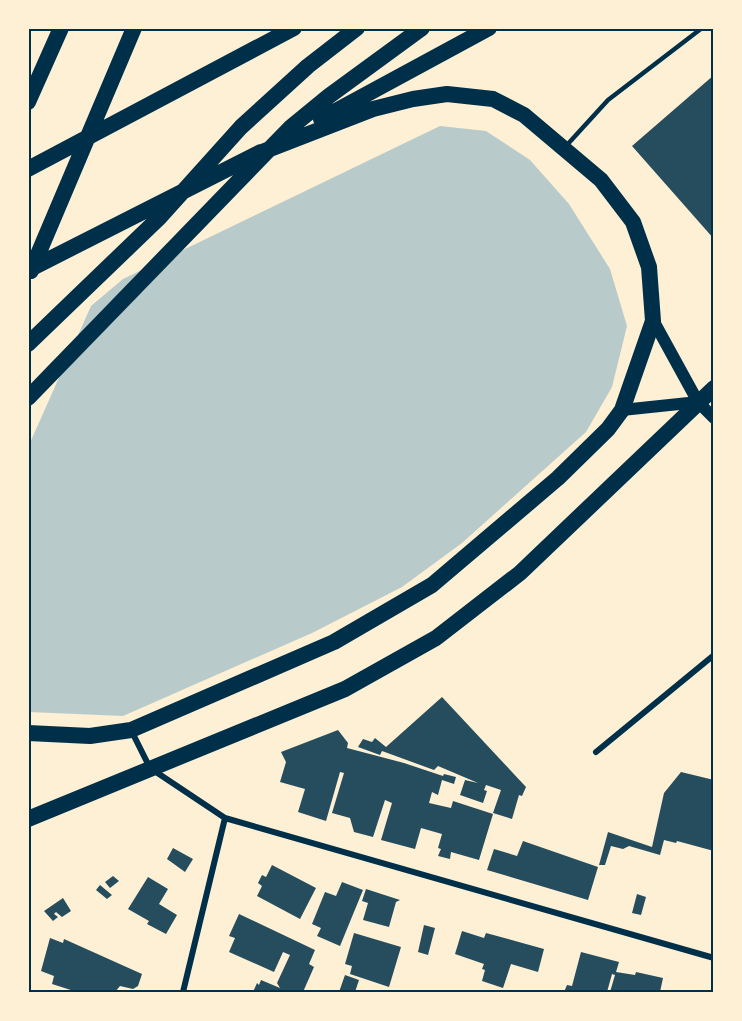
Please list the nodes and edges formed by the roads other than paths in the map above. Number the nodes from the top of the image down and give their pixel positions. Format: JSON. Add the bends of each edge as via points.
{"nodes":[{"id":1,"x":61,"y":28,"type":"edge"},
{"id":2,"x":134,"y":28,"type":"edge"},
{"id":3,"x":294,"y":28,"type":"edge"},
{"id":4,"x":357,"y":28,"type":"edge"},
{"id":5,"x":422,"y":28,"type":"edge"},
{"id":6,"x":489,"y":28,"type":"edge"},
{"id":7,"x":702,"y":28,"type":"edge"},
{"id":8,"x":28,"y":102,"type":"edge"},
{"id":9,"x":564,"y":148,"type":"junction"},
{"id":10,"x":258,"y":154,"type":"junction"},
{"id":11,"x":28,"y":169,"type":"edge"},
{"id":12,"x":28,"y":270,"type":"edge"},
{"id":13,"x":28,"y":277,"type":"edge"},
{"id":14,"x":653,"y":320,"type":"junction"},
{"id":15,"x":28,"y":344,"type":"edge"},
{"id":16,"x":714,"y":388,"type":"edge"},
{"id":17,"x":28,"y":398,"type":"edge"},
{"id":18,"x":698,"y":402,"type":"junction"},
{"id":19,"x":622,"y":410,"type":"junction"},
{"id":20,"x":714,"y":418,"type":"edge"},
{"id":21,"x":714,"y":655,"type":"edge"},
{"id":22,"x":131,"y":730,"type":"junction"},
{"id":23,"x":28,"y":733,"type":"edge"},
{"id":24,"x":596,"y":752,"type":"dead end"},
{"id":25,"x":150,"y":768,"type":"junction"},
{"id":26,"x":225,"y":818,"type":"junction"},
{"id":27,"x":28,"y":819,"type":"edge"},
{"id":28,"x":714,"y":958,"type":"edge"},
{"id":29,"x":183,"y":993,"type":"edge"}],
"edges":[{"from":1,"to":8,"type":"highway"},
{"from":2,"to":13,"type":"highway"},
{"from":3,"to":11,"type":"highway"},
{"from":4,"to":15,"type":"highway","via":[[241,127],[160,217]]},
{"from":5,"to":17,"type":"highway","via":[[290,128]]},
{"from":6,"to":10,"type":"highway"},
{"from":7,"to":9,"type":"lane","via":[[609,100]]},
{"from":9,"to":10,"type":"highway","via":[[524,115],[494,99],[447,94],[373,109]]},
{"from":9,"to":14,"type":"highway","via":[[601,180],[633,222],[649,267]]},
{"from":10,"to":12,"type":"highway"},
{"from":14,"to":18,"type":"main road"},
{"from":14,"to":19,"type":"highway"},
{"from":16,"to":18,"type":"highway"},
{"from":18,"to":19,"type":"main road"},
{"from":18,"to":20,"type":"main road"},
{"from":18,"to":25,"type":"highway","via":[[520,573],[436,638],[345,689]]},
{"from":19,"to":22,"type":"highway","via":[[558,478],[432,585],[334,642]]},
{"from":21,"to":24,"type":"street"},
{"from":22,"to":23,"type":"highway","via":[[90,736]]},
{"from":22,"to":25,"type":"street"},
{"from":25,"to":26,"type":"street"},
{"from":25,"to":27,"type":"highway"},
{"from":26,"to":28,"type":"street"},
{"from":26,"to":29,"type":"street"}]}
